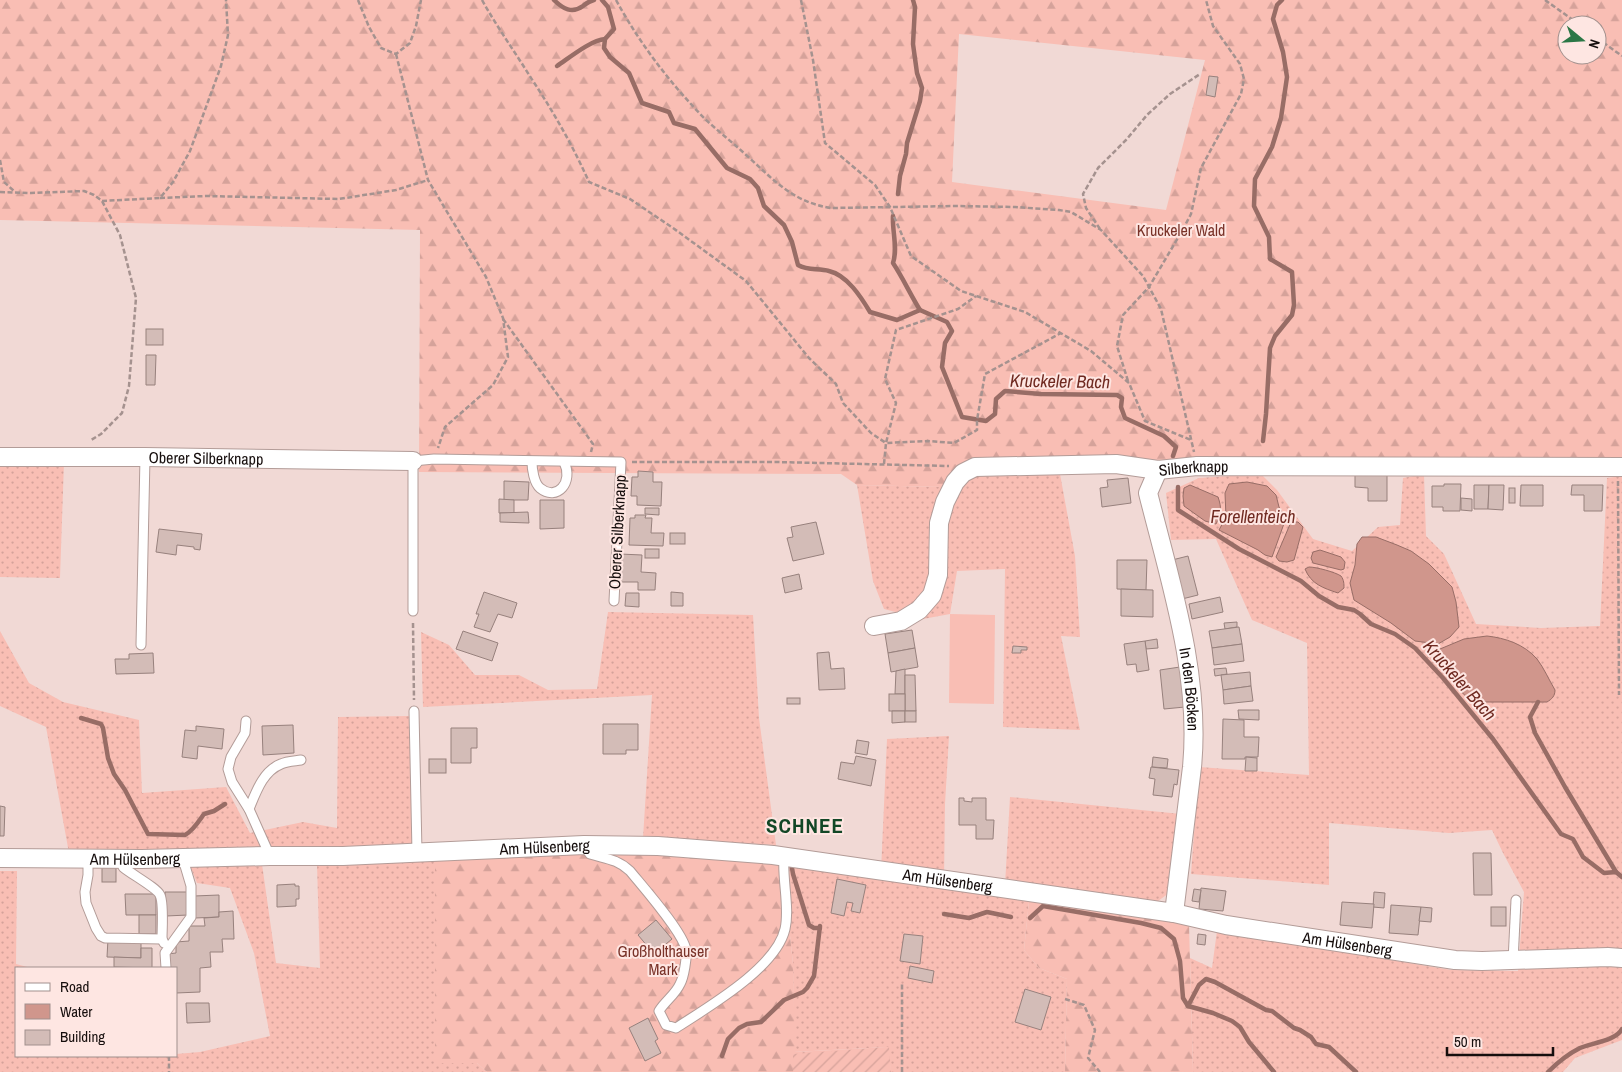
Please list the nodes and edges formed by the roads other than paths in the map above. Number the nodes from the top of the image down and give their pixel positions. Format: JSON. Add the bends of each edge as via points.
{"nodes":[{"id":1,"x":0,"y":457,"type":"edge"},
{"id":2,"x":145,"y":457,"type":"junction"},
{"id":3,"x":413,"y":461,"type":"junction"},
{"id":4,"x":532,"y":462,"type":"junction"},
{"id":5,"x":564,"y":462,"type":"junction"},
{"id":6,"x":1620,"y":467,"type":"edge"},
{"id":7,"x":1158,"y":470,"type":"junction"},
{"id":8,"x":614,"y":600,"type":"dead end"},
{"id":9,"x":414,"y":611,"type":"road end"},
{"id":10,"x":874,"y":626,"type":"dead end"},
{"id":11,"x":142,"y":644,"type":"dead end"},
{"id":12,"x":414,"y":712,"type":"road end"},
{"id":13,"x":246,"y":721,"type":"dead end"},
{"id":14,"x":302,"y":760,"type":"dead end"},
{"id":15,"x":248,"y":808,"type":"junction"},
{"id":16,"x":584,"y":845,"type":"junction"},
{"id":17,"x":417,"y":852,"type":"junction"},
{"id":18,"x":270,"y":856,"type":"junction"},
{"id":19,"x":784,"y":856,"type":"junction"},
{"id":20,"x":0,"y":858,"type":"edge"},
{"id":21,"x":88,"y":859,"type":"junction"},
{"id":22,"x":123,"y":859,"type":"junction"},
{"id":23,"x":183,"y":859,"type":"junction"},
{"id":24,"x":1516,"y":900,"type":"dead end"},
{"id":25,"x":1174,"y":913,"type":"junction"},
{"id":26,"x":162,"y":939,"type":"junction"},
{"id":27,"x":168,"y":949,"type":"junction"},
{"id":28,"x":1622,"y":958,"type":"edge"},
{"id":29,"x":1513,"y":961,"type":"junction"},
{"id":30,"x":166,"y":967,"type":"edge"}],
"edges":[{"from":1,"to":2,"type":"street","name":"Oberer Silberknapp"},
{"from":2,"to":3,"type":"street","name":"Oberer Silberknapp"},
{"from":2,"to":11,"type":"lane"},
{"from":3,"to":4,"type":"lane","name":"Oberer Silberknapp"},
{"from":3,"to":9,"type":"lane"},
{"from":4,"to":5,"type":"lane","name":"Oberer Silberknapp"},
{"from":4,"to":5,"type":"lane","via":[[537,484],[541,489],[555,492],[566,483],[568,469]]},
{"from":5,"to":8,"type":"lane","name":"Oberer Silberknapp","via":[[621,462]]},
{"from":6,"to":7,"type":"street","name":"Silberknapp","via":[[1197,466]]},
{"from":7,"to":10,"type":"street","name":"Silberknapp","via":[[1116,464],[975,468],[963,473],[954,482],[939,523],[938,576],[932,595],[919,610],[901,621]]},
{"from":7,"to":25,"type":"street","name":"In den Böcken","via":[[1148,493],[1184,642],[1194,715],[1193,757]]},
{"from":12,"to":17,"type":"lane"},
{"from":13,"to":15,"type":"lane","via":[[245,733],[228,769]]},
{"from":14,"to":15,"type":"lane","via":[[281,764],[266,774]]},
{"from":15,"to":18,"type":"lane"},
{"from":16,"to":17,"type":"street","name":"Am Hülsenberg"},
{"from":16,"to":19,"type":"street","name":"Am Hülsenberg","via":[[658,846]]},
{"from":16,"to":19,"type":"lane","via":[[590,854],[621,863],[630,871],[680,934],[686,950],[681,984],[659,1011],[666,1025],[676,1028],[744,982],[774,954],[785,930]]},
{"from":17,"to":18,"type":"street","name":"Am Hülsenberg"},
{"from":18,"to":23,"type":"street","name":"Am Hülsenberg"},
{"from":19,"to":25,"type":"street","name":"Am Hülsenberg"},
{"from":20,"to":21,"type":"street","name":"Am Hülsenberg"},
{"from":21,"to":22,"type":"street","name":"Am Hülsenberg"},
{"from":21,"to":26,"type":"lane","via":[[86,903],[101,936]]},
{"from":22,"to":23,"type":"street","name":"Am Hülsenberg"},
{"from":22,"to":26,"type":"lane","via":[[123,867],[160,896]]},
{"from":23,"to":27,"type":"lane","via":[[191,886],[191,917]]},
{"from":24,"to":29,"type":"lane"},
{"from":25,"to":29,"type":"street","name":"Am Hülsenberg","via":[[1226,925],[1455,960]]},
{"from":26,"to":27,"type":"lane"},
{"from":27,"to":30,"type":"lane","via":[[165,953]]},
{"from":28,"to":29,"type":"street","name":"Am Hülsenberg"}]}
